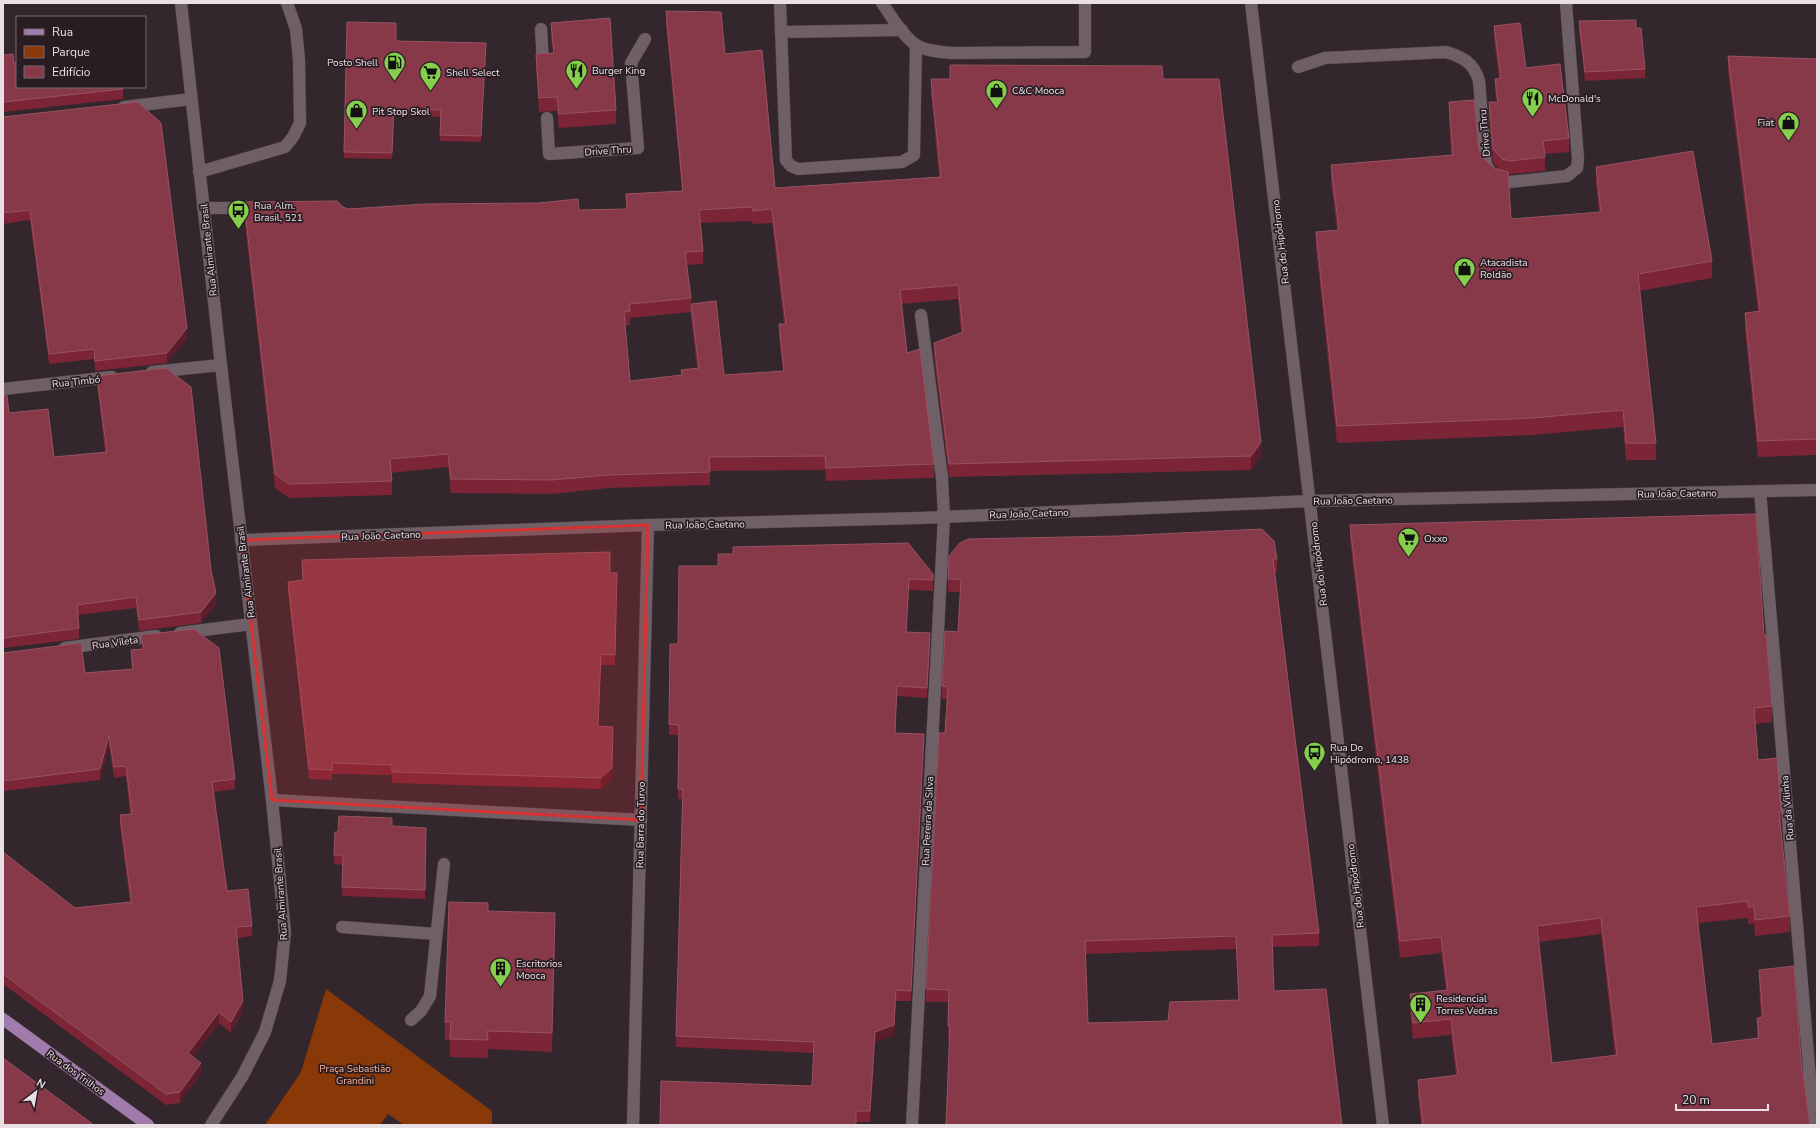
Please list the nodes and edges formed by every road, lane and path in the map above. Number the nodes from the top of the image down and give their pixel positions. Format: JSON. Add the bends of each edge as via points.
{"nodes":[{"id":1,"x":181,"y":3,"type":"edge"},
{"id":2,"x":287,"y":3,"type":"edge"},
{"id":3,"x":780,"y":3,"type":"edge"},
{"id":4,"x":882,"y":3,"type":"edge"},
{"id":5,"x":1085,"y":3,"type":"edge"},
{"id":6,"x":1251,"y":3,"type":"edge"},
{"id":7,"x":1566,"y":3,"type":"edge"},
{"id":8,"x":541,"y":29,"type":"dead end"},
{"id":9,"x":902,"y":30,"type":"junction"},
{"id":10,"x":781,"y":32,"type":"junction"},
{"id":11,"x":645,"y":39,"type":"dead end"},
{"id":12,"x":916,"y":45,"type":"junction"},
{"id":13,"x":542,"y":62,"type":"edge"},
{"id":14,"x":1298,"y":67,"type":"dead end"},
{"id":15,"x":191,"y":99,"type":"junction"},
{"id":16,"x":113,"y":108,"type":"edge"},
{"id":17,"x":547,"y":118,"type":"edge"},
{"id":18,"x":199,"y":172,"type":"junction"},
{"id":19,"x":203,"y":208,"type":"junction"},
{"id":20,"x":268,"y":208,"type":"edge"},
{"id":21,"x":921,"y":315,"type":"dead end"},
{"id":22,"x":221,"y":365,"type":"junction"},
{"id":23,"x":143,"y":373,"type":"edge"},
{"id":24,"x":128,"y":375,"type":"edge"},
{"id":25,"x":3,"y":389,"type":"edge"},
{"id":26,"x":1817,"y":490,"type":"edge"},
{"id":27,"x":1760,"y":491,"type":"junction"},
{"id":28,"x":1310,"y":501,"type":"junction"},
{"id":29,"x":944,"y":517,"type":"junction"},
{"id":30,"x":648,"y":525,"type":"junction"},
{"id":31,"x":241,"y":540,"type":"junction"},
{"id":32,"x":251,"y":624,"type":"junction"},
{"id":33,"x":49,"y":650,"type":"edge"},
{"id":34,"x":272,"y":800,"type":"junction"},
{"id":35,"x":641,"y":820,"type":"junction"},
{"id":36,"x":444,"y":864,"type":"dead end"},
{"id":37,"x":342,"y":927,"type":"dead end"},
{"id":38,"x":436,"y":934,"type":"junction"},
{"id":39,"x":3,"y":1019,"type":"edge"},
{"id":40,"x":411,"y":1020,"type":"dead end"},
{"id":41,"x":148,"y":1125,"type":"edge"},
{"id":42,"x":211,"y":1125,"type":"edge"},
{"id":43,"x":633,"y":1125,"type":"edge"},
{"id":44,"x":912,"y":1125,"type":"edge"},
{"id":45,"x":1383,"y":1125,"type":"edge"},
{"id":46,"x":1814,"y":1125,"type":"edge"}],
"edges":[{"from":1,"to":15,"type":"street","name":"Rua Almirante Brasil"},
{"from":2,"to":18,"type":"street","via":[[296,29],[299,60],[300,123],[293,137],[285,146]]},
{"from":3,"to":10,"type":"street"},
{"from":4,"to":9,"type":"street"},
{"from":5,"to":12,"type":"street","via":[[1085,52],[952,53],[932,51]]},
{"from":6,"to":28,"type":"street","name":"Rua do Hipódromo"},
{"from":7,"to":14,"type":"street","name":"Drive Thru","via":[[1578,159],[1577,168],[1567,176],[1509,182],[1491,173],[1486,165],[1476,69],[1458,55],[1446,52],[1324,58]]},
{"from":8,"to":13,"type":"street"},
{"from":9,"to":10,"type":"street"},
{"from":9,"to":12,"type":"street"},
{"from":10,"to":12,"type":"street","via":[[786,160],[798,169],[902,162],[914,155]]},
{"from":11,"to":17,"type":"street","name":"Drive Thru","via":[[631,63],[638,148],[549,154]]},
{"from":15,"to":16,"type":"street"},
{"from":15,"to":18,"type":"street","name":"Rua Almirante Brasil"},
{"from":18,"to":19,"type":"street","name":"Rua Almirante Brasil"},
{"from":19,"to":20,"type":"street"},
{"from":19,"to":22,"type":"street","name":"Rua Almirante Brasil"},
{"from":21,"to":29,"type":"street","name":"Rua Pereira da Silva","via":[[942,478]]},
{"from":22,"to":23,"type":"street"},
{"from":22,"to":31,"type":"street","name":"Rua Almirante Brasil"},
{"from":24,"to":25,"type":"street","name":"Rua Timbó"},
{"from":26,"to":27,"type":"street","name":"Rua João Caetano"},
{"from":27,"to":28,"type":"street","name":"Rua João Caetano"},
{"from":27,"to":46,"type":"street","name":"Rua da Vilinha"},
{"from":28,"to":29,"type":"street","name":"Rua João Caetano"},
{"from":28,"to":45,"type":"street","name":"Rua do Hipódromo"},
{"from":29,"to":30,"type":"street","name":"Rua João Caetano"},
{"from":29,"to":44,"type":"street","name":"Rua Pereira da Silva"},
{"from":30,"to":31,"type":"street","name":"Rua João Caetano"},
{"from":30,"to":35,"type":"street","name":"Rua Barra do Turvo"},
{"from":31,"to":32,"type":"street","name":"Rua Almirante Brasil"},
{"from":32,"to":33,"type":"street","name":"Rua Vileta"},
{"from":32,"to":34,"type":"street","name":"Rua Almirante Brasil"},
{"from":34,"to":35,"type":"street"},
{"from":34,"to":42,"type":"street","name":"Rua Almirante Brasil","via":[[284,932],[280,981],[265,1032],[242,1077]]},
{"from":35,"to":43,"type":"street","name":"Rua Barra do Turvo"},
{"from":36,"to":38,"type":"street"},
{"from":37,"to":38,"type":"street"},
{"from":38,"to":40,"type":"street","via":[[430,996],[421,1011]]},
{"from":39,"to":41,"type":"main road","name":"Rua dos Trilhos"}]}
